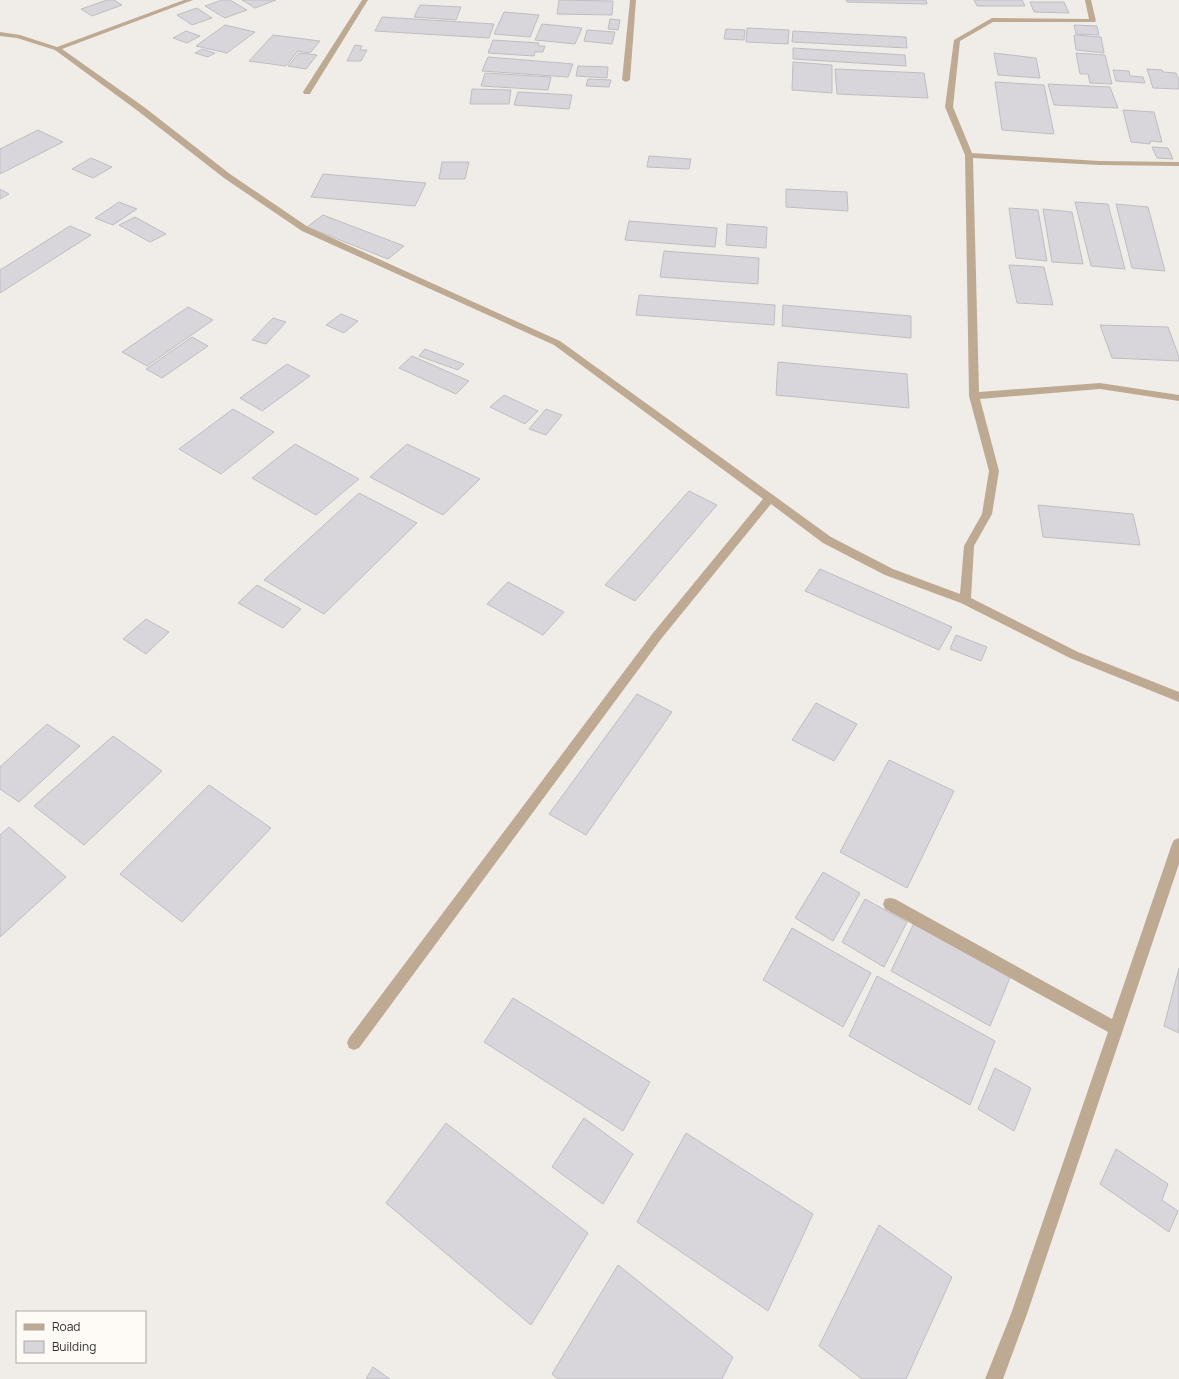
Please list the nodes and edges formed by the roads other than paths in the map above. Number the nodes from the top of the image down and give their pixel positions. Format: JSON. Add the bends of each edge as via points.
{"nodes":[{"id":1,"x":190,"y":0,"type":"edge"},
{"id":2,"x":365,"y":0,"type":"edge"},
{"id":3,"x":633,"y":0,"type":"edge"},
{"id":4,"x":1088,"y":0,"type":"edge"},
{"id":5,"x":0,"y":34,"type":"edge"},
{"id":6,"x":57,"y":48,"type":"junction"},
{"id":7,"x":626,"y":80,"type":"dead end"},
{"id":8,"x":308,"y":92,"type":"dead end"},
{"id":9,"x":969,"y":155,"type":"junction"},
{"id":10,"x":1179,"y":164,"type":"edge"},
{"id":11,"x":974,"y":396,"type":"junction"},
{"id":12,"x":1179,"y":398,"type":"edge"},
{"id":13,"x":769,"y":499,"type":"junction"},
{"id":14,"x":965,"y":600,"type":"junction"},
{"id":15,"x":1179,"y":697,"type":"edge"},
{"id":16,"x":1179,"y":844,"type":"edge"},
{"id":17,"x":890,"y":904,"type":"dead end"},
{"id":18,"x":1116,"y":1029,"type":"junction"},
{"id":19,"x":354,"y":1043,"type":"dead end"},
{"id":20,"x":994,"y":1379,"type":"edge"}],
"edges":[{"from":1,"to":6,"type":"street"},
{"from":2,"to":8,"type":"street"},
{"from":3,"to":7,"type":"street"},
{"from":4,"to":9,"type":"street","via":[[1092,21],[992,20],[957,40],[949,106]]},
{"from":5,"to":6,"type":"street","via":[[18,36]]},
{"from":6,"to":13,"type":"street","via":[[227,176],[305,229],[557,343]]},
{"from":9,"to":10,"type":"street","via":[[1099,163]]},
{"from":9,"to":11,"type":"street"},
{"from":11,"to":12,"type":"street","via":[[1100,386]]},
{"from":11,"to":14,"type":"street","via":[[994,471],[987,514],[969,546]]},
{"from":13,"to":14,"type":"street","via":[[827,540],[889,572]]},
{"from":13,"to":19,"type":"street","via":[[657,636]]},
{"from":14,"to":15,"type":"street","via":[[1074,655]]},
{"from":16,"to":18,"type":"street"},
{"from":17,"to":18,"type":"street"},
{"from":18,"to":20,"type":"street","via":[[1019,1314]]}]}
